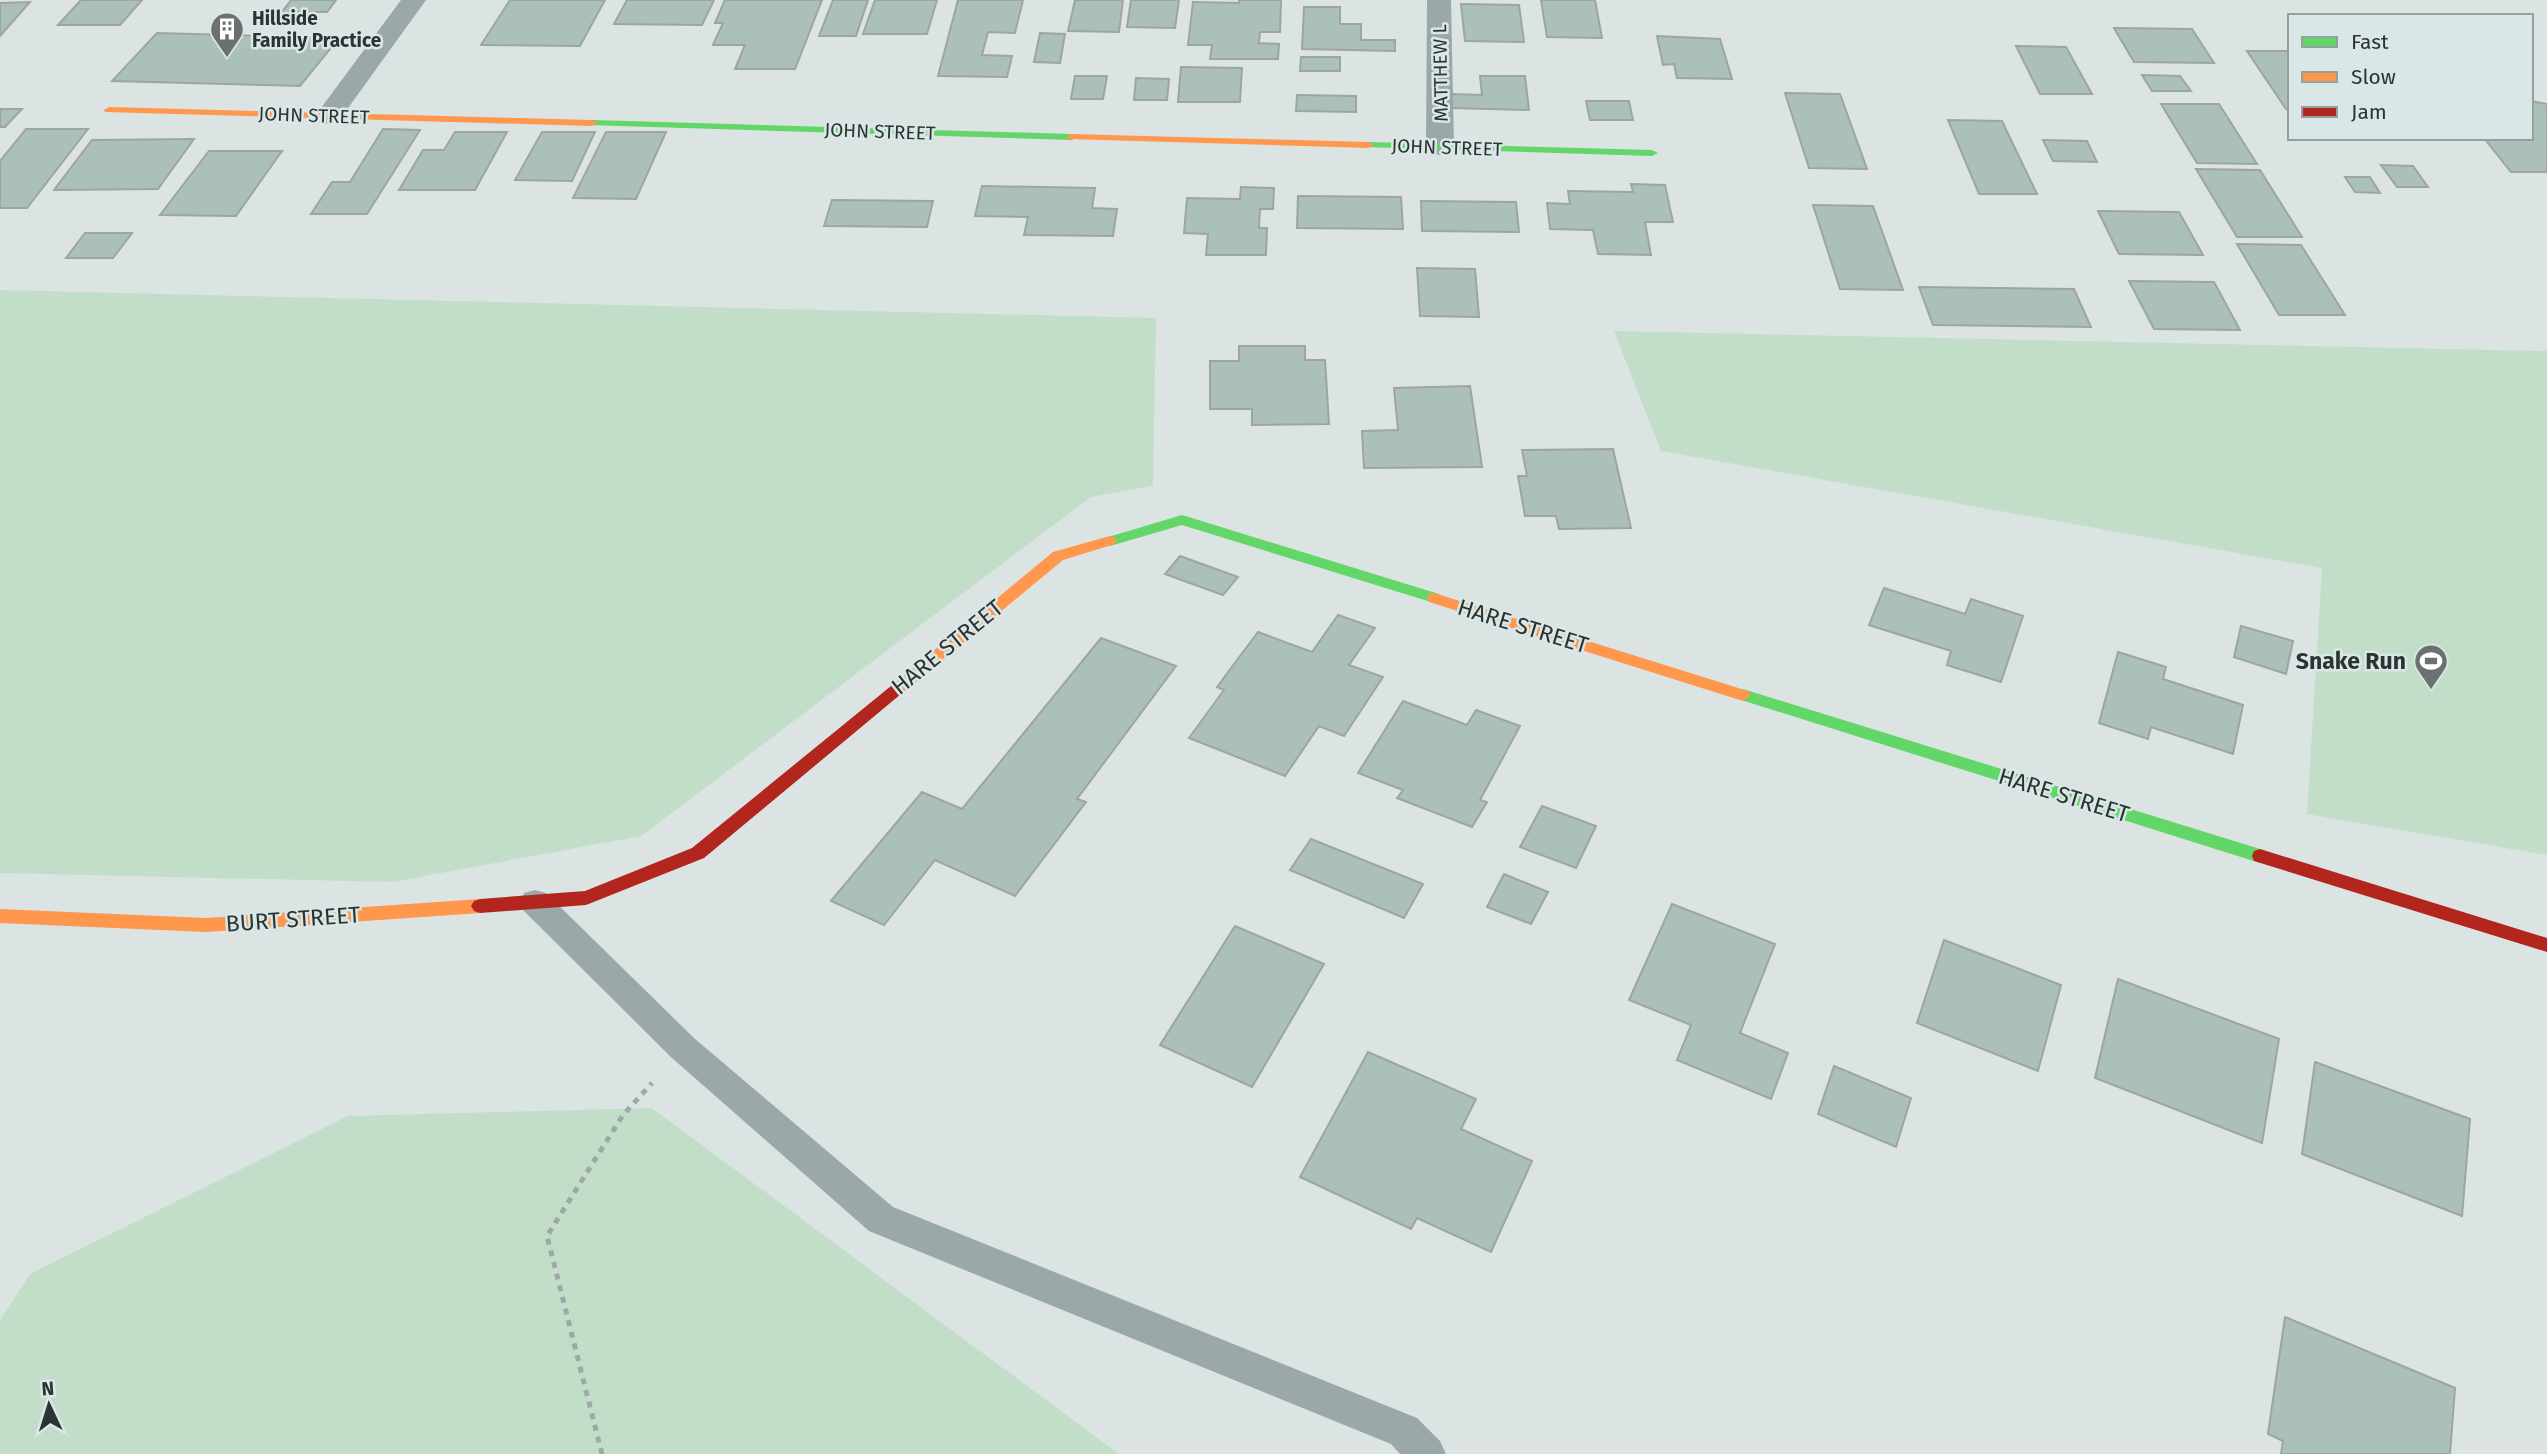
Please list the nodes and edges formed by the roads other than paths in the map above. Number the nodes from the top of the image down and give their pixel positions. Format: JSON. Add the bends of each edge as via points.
{"nodes":[{"id":1,"x":414,"y":0,"type":"edge"},
{"id":2,"x":1439,"y":0,"type":"edge"},
{"id":3,"x":109,"y":110,"type":"dead end"},
{"id":4,"x":328,"y":116,"type":"junction"},
{"id":5,"x":1440,"y":147,"type":"junction"},
{"id":6,"x":1652,"y":153,"type":"dead end"},
{"id":7,"x":586,"y":898,"type":"joint"},
{"id":8,"x":535,"y":902,"type":"junction"},
{"id":9,"x":0,"y":916,"type":"edge"},
{"id":10,"x":2547,"y":946,"type":"edge"},
{"id":11,"x":1427,"y":1454,"type":"edge"}],
"edges":[{"from":1,"to":4,"type":"street"},
{"from":2,"to":5,"type":"street","name":"MATTHEW L"},
{"from":3,"to":4,"type":"street","name":"JOHN STREET"},
{"from":4,"to":5,"type":"street","name":"JOHN STREET"},
{"from":5,"to":6,"type":"street","name":"JOHN STREET"},
{"from":7,"to":8,"type":"street","name":"BURT STREET"},
{"from":7,"to":10,"type":"street","name":"HARE STREET","via":[[698,853],[1058,556],[1182,520]]},
{"from":8,"to":9,"type":"street","name":"BURT STREET","via":[[206,925]]},
{"from":8,"to":11,"type":"lane","via":[[683,1048],[881,1219],[1404,1431]]}]}
